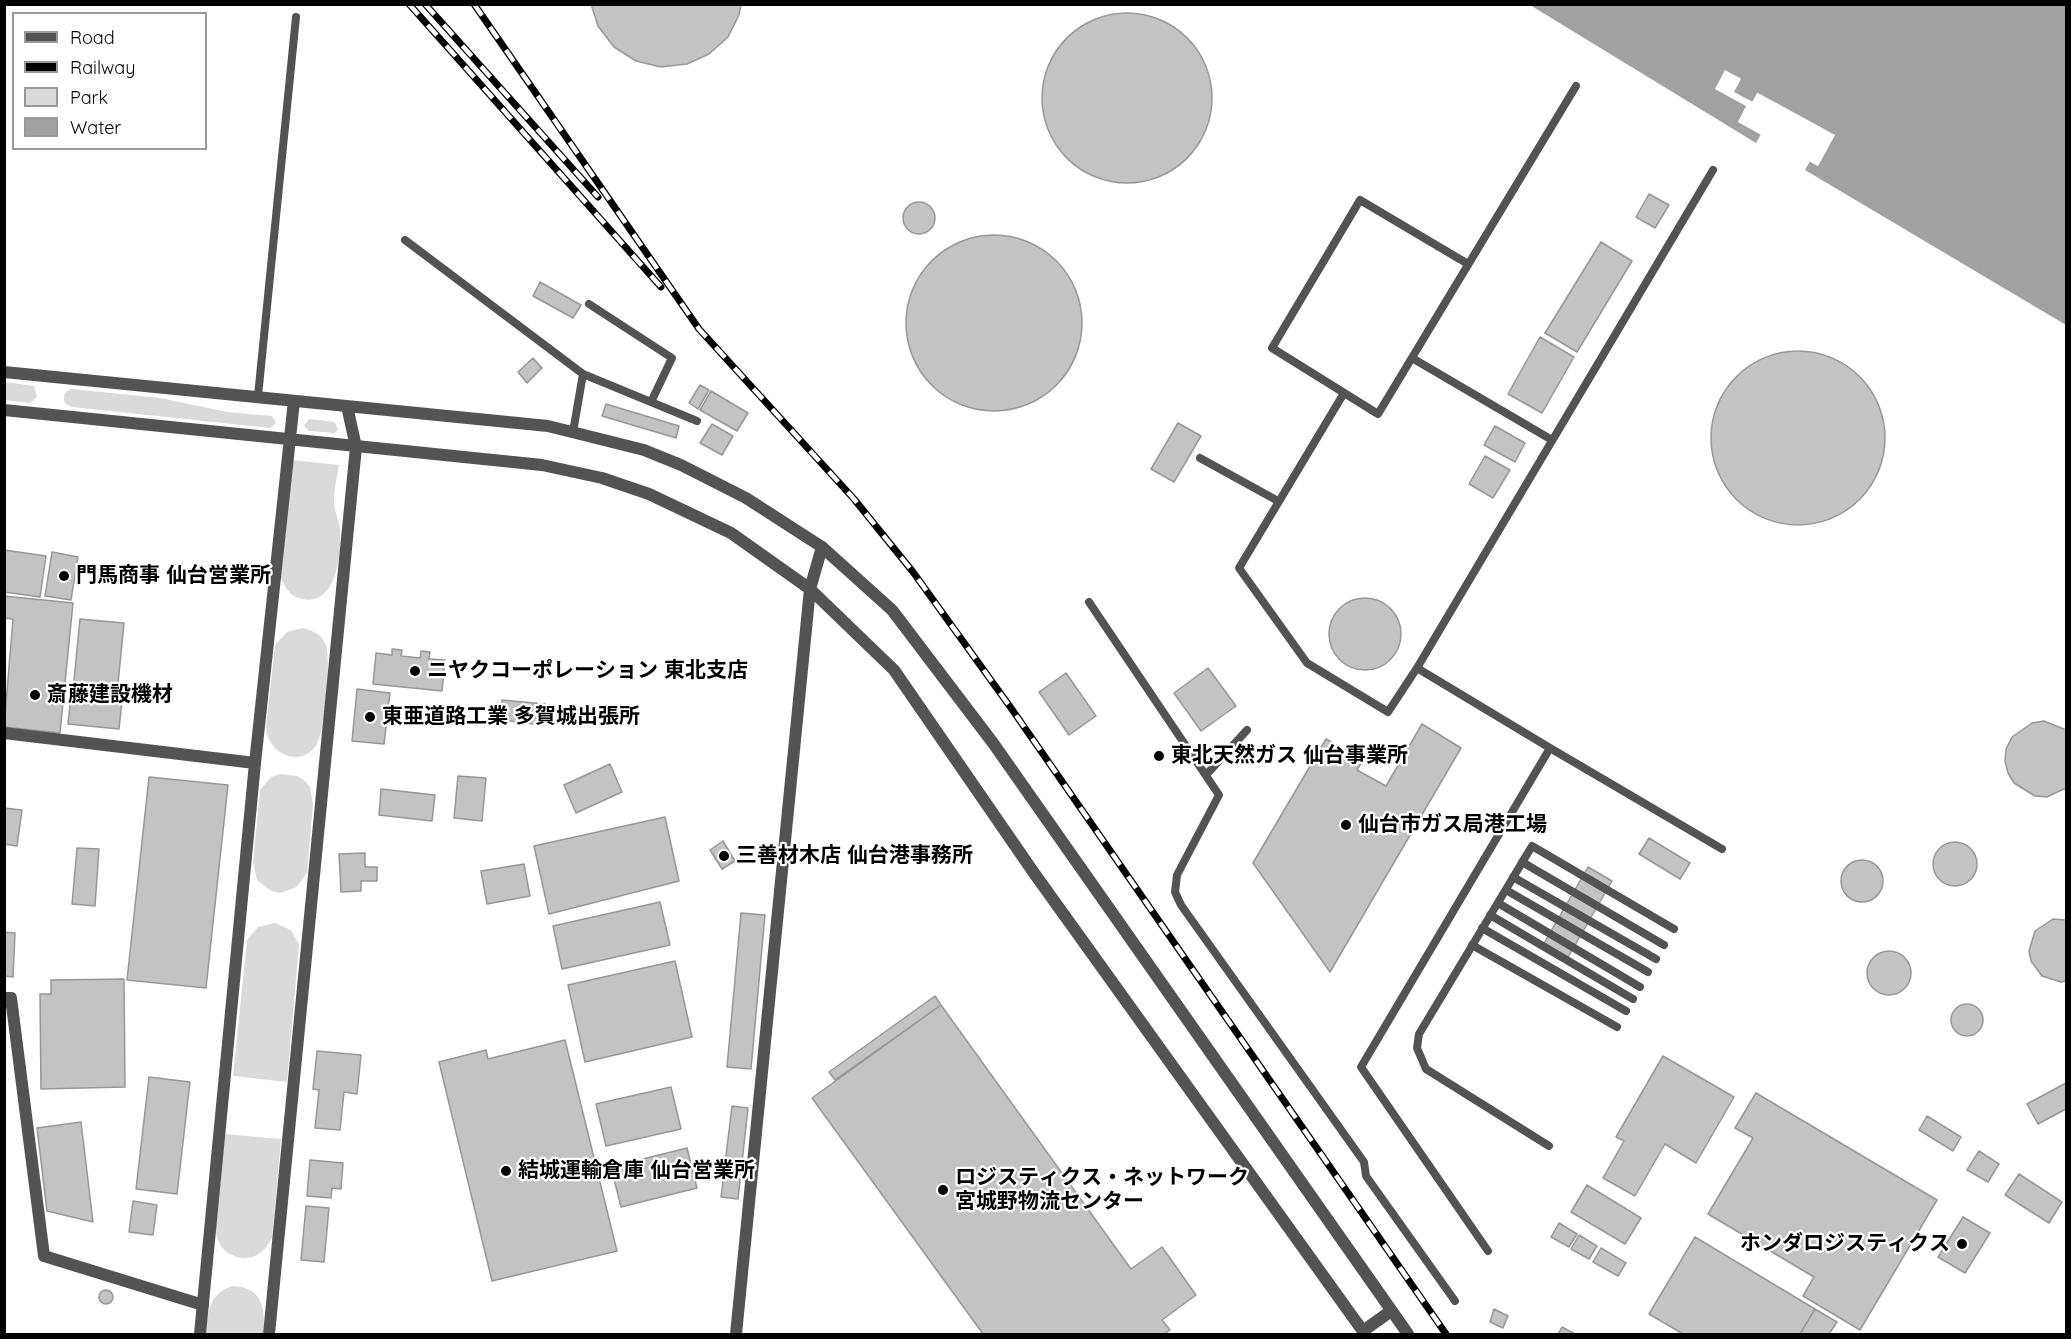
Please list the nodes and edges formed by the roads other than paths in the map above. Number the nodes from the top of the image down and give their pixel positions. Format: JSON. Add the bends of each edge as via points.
{"nodes":[{"id":1,"x":296,"y":17,"type":"dead end"},
{"id":2,"x":1576,"y":86,"type":"dead end"},
{"id":3,"x":1713,"y":170,"type":"dead end"},
{"id":4,"x":405,"y":240,"type":"dead end"},
{"id":5,"x":1468,"y":264,"type":"junction"},
{"id":6,"x":589,"y":304,"type":"dead end"},
{"id":7,"x":1412,"y":358,"type":"junction"},
{"id":8,"x":4,"y":372,"type":"edge"},
{"id":9,"x":583,"y":374,"type":"junction"},
{"id":10,"x":1344,"y":393,"type":"junction"},
{"id":11,"x":258,"y":396,"type":"junction"},
{"id":12,"x":294,"y":401,"type":"junction"},
{"id":13,"x":651,"y":402,"type":"junction"},
{"id":14,"x":347,"y":406,"type":"junction"},
{"id":15,"x":4,"y":410,"type":"edge"},
{"id":16,"x":697,"y":421,"type":"dead end"},
{"id":17,"x":573,"y":432,"type":"junction"},
{"id":18,"x":289,"y":440,"type":"junction"},
{"id":19,"x":1552,"y":440,"type":"junction"},
{"id":20,"x":356,"y":447,"type":"junction"},
{"id":21,"x":1200,"y":458,"type":"dead end"},
{"id":22,"x":1278,"y":501,"type":"junction"},
{"id":23,"x":822,"y":547,"type":"junction"},
{"id":24,"x":810,"y":589,"type":"junction"},
{"id":25,"x":1089,"y":602,"type":"dead end"},
{"id":26,"x":1417,"y":668,"type":"junction"},
{"id":27,"x":1247,"y":730,"type":"dead end"},
{"id":28,"x":4,"y":734,"type":"edge"},
{"id":29,"x":1550,"y":748,"type":"junction"},
{"id":30,"x":255,"y":763,"type":"junction"},
{"id":31,"x":1206,"y":775,"type":"junction"},
{"id":32,"x":1722,"y":849,"type":"dead end"},
{"id":33,"x":1522,"y":862,"type":"junction"},
{"id":34,"x":1513,"y":877,"type":"junction"},
{"id":35,"x":1506,"y":890,"type":"junction"},
{"id":36,"x":1498,"y":903,"type":"junction"},
{"id":37,"x":1490,"y":915,"type":"junction"},
{"id":38,"x":1482,"y":928,"type":"junction"},
{"id":39,"x":1674,"y":929,"type":"dead end"},
{"id":40,"x":1472,"y":945,"type":"junction"},
{"id":41,"x":1664,"y":945,"type":"dead end"},
{"id":42,"x":1656,"y":958,"type":"dead end"},
{"id":43,"x":1648,"y":972,"type":"dead end"},
{"id":44,"x":1640,"y":987,"type":"dead end"},
{"id":45,"x":4,"y":998,"type":"edge"},
{"id":46,"x":1633,"y":999,"type":"dead end"},
{"id":47,"x":1626,"y":1011,"type":"dead end"},
{"id":48,"x":1617,"y":1027,"type":"dead end"},
{"id":49,"x":1549,"y":1146,"type":"dead end"},
{"id":50,"x":1488,"y":1251,"type":"dead end"},
{"id":51,"x":1455,"y":1301,"type":"dead end"},
{"id":52,"x":203,"y":1305,"type":"junction"},
{"id":53,"x":1391,"y":1311,"type":"junction"},
{"id":54,"x":1364,"y":1333,"type":"edge"},
{"id":55,"x":200,"y":1335,"type":"edge"},
{"id":56,"x":269,"y":1335,"type":"edge"},
{"id":57,"x":736,"y":1335,"type":"edge"},
{"id":58,"x":1408,"y":1335,"type":"edge"}],
"edges":[{"from":1,"to":11,"type":"lane"},
{"from":2,"to":5,"type":"lane"},
{"from":3,"to":19,"type":"lane"},
{"from":4,"to":9,"type":"lane"},
{"from":5,"to":7,"type":"lane"},
{"from":5,"to":10,"type":"lane","via":[[1360,200],[1272,348]]},
{"from":6,"to":13,"type":"lane","via":[[672,358]]},
{"from":7,"to":10,"type":"lane","via":[[1378,414]]},
{"from":7,"to":19,"type":"lane"},
{"from":8,"to":11,"type":"street"},
{"from":9,"to":13,"type":"lane"},
{"from":9,"to":17,"type":"lane"},
{"from":10,"to":22,"type":"lane"},
{"from":11,"to":12,"type":"street"},
{"from":12,"to":14,"type":"street"},
{"from":12,"to":18,"type":"street"},
{"from":13,"to":16,"type":"lane"},
{"from":14,"to":17,"type":"street","via":[[548,426]]},
{"from":14,"to":20,"type":"street"},
{"from":15,"to":18,"type":"street"},
{"from":17,"to":23,"type":"street","via":[[644,450],[681,465],[746,498]]},
{"from":18,"to":20,"type":"street"},
{"from":18,"to":30,"type":"street"},
{"from":19,"to":26,"type":"lane"},
{"from":20,"to":24,"type":"street","via":[[542,465],[602,478],[649,494],[731,533]]},
{"from":20,"to":56,"type":"street"},
{"from":21,"to":22,"type":"lane"},
{"from":22,"to":26,"type":"lane","via":[[1239,568],[1307,663],[1388,712]]},
{"from":23,"to":24,"type":"street"},
{"from":23,"to":53,"type":"street","via":[[892,610],[993,743]]},
{"from":24,"to":54,"type":"street","via":[[894,670],[1034,873]]},
{"from":24,"to":57,"type":"street"},
{"from":25,"to":31,"type":"lane"},
{"from":26,"to":29,"type":"lane"},
{"from":27,"to":31,"type":"lane"},
{"from":28,"to":30,"type":"street"},
{"from":29,"to":32,"type":"lane"},
{"from":29,"to":50,"type":"lane","via":[[1361,1067]]},
{"from":30,"to":52,"type":"street"},
{"from":31,"to":51,"type":"lane","via":[[1219,795],[1177,875],[1175,892],[1180,905],[1364,1162],[1366,1176]]},
{"from":33,"to":34,"type":"lane"},
{"from":33,"to":39,"type":"lane","via":[[1532,846]]},
{"from":33,"to":41,"type":"lane"},
{"from":34,"to":35,"type":"lane"},
{"from":34,"to":42,"type":"lane"},
{"from":35,"to":36,"type":"lane"},
{"from":35,"to":43,"type":"lane"},
{"from":36,"to":37,"type":"lane"},
{"from":36,"to":44,"type":"lane"},
{"from":37,"to":38,"type":"lane"},
{"from":37,"to":46,"type":"lane"},
{"from":38,"to":40,"type":"lane"},
{"from":38,"to":47,"type":"lane"},
{"from":40,"to":48,"type":"lane"},
{"from":40,"to":49,"type":"lane","via":[[1419,1034],[1417,1048],[1426,1069]]},
{"from":45,"to":52,"type":"street","via":[[11,998],[44,1256]]},
{"from":52,"to":55,"type":"street"},
{"from":53,"to":54,"type":"street"},
{"from":53,"to":58,"type":"street"}]}
